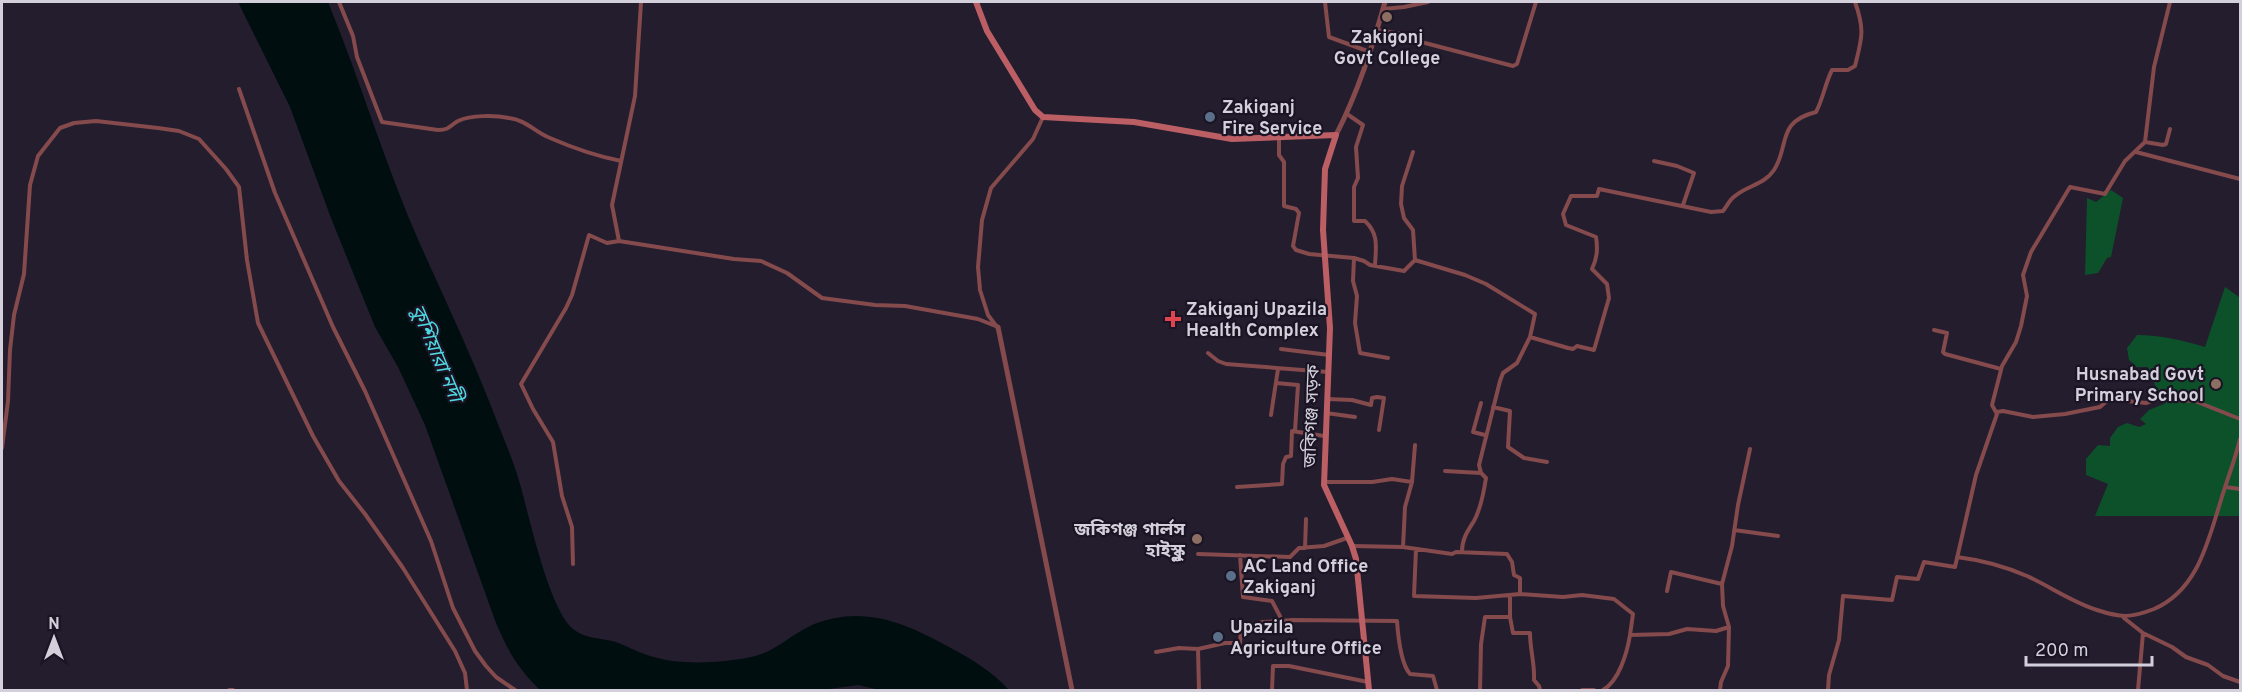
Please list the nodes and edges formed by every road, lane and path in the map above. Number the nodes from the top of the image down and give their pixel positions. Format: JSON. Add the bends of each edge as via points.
{"nodes":[{"id":1,"x":339,"y":2,"type":"edge"},
{"id":2,"x":641,"y":2,"type":"edge"},
{"id":3,"x":976,"y":2,"type":"edge"},
{"id":4,"x":1325,"y":2,"type":"edge"},
{"id":5,"x":1385,"y":2,"type":"edge"},
{"id":6,"x":1428,"y":2,"type":"edge"},
{"id":7,"x":1536,"y":2,"type":"edge"},
{"id":8,"x":1855,"y":2,"type":"edge"},
{"id":9,"x":2170,"y":2,"type":"edge"},
{"id":10,"x":1383,"y":9,"type":"junction"},
{"id":11,"x":1377,"y":30,"type":"junction"},
{"id":12,"x":1370,"y":53,"type":"junction"},
{"id":13,"x":239,"y":89,"type":"dead end"},
{"id":14,"x":1347,"y":114,"type":"junction"},
{"id":15,"x":1043,"y":117,"type":"junction"},
{"id":16,"x":2170,"y":129,"type":"dead end"},
{"id":17,"x":1336,"y":135,"type":"junction"},
{"id":18,"x":1279,"y":137,"type":"junction"},
{"id":19,"x":2145,"y":142,"type":"junction"},
{"id":20,"x":1413,"y":152,"type":"dead end"},
{"id":21,"x":2136,"y":152,"type":"junction"},
{"id":22,"x":621,"y":161,"type":"junction"},
{"id":23,"x":1654,"y":161,"type":"dead end"},
{"id":24,"x":2241,"y":179,"type":"edge"},
{"id":25,"x":1683,"y":205,"type":"junction"},
{"id":26,"x":619,"y":241,"type":"junction"},
{"id":27,"x":1325,"y":255,"type":"junction"},
{"id":28,"x":1354,"y":258,"type":"junction"},
{"id":29,"x":1415,"y":260,"type":"junction"},
{"id":30,"x":1375,"y":265,"type":"junction"},
{"id":31,"x":998,"y":327,"type":"junction"},
{"id":32,"x":1934,"y":330,"type":"dead end"},
{"id":33,"x":1530,"y":337,"type":"junction"},
{"id":34,"x":1281,"y":350,"type":"dead end"},
{"id":35,"x":1208,"y":353,"type":"dead end"},
{"id":36,"x":1329,"y":355,"type":"junction"},
{"id":37,"x":1388,"y":358,"type":"dead end"},
{"id":38,"x":1278,"y":369,"type":"junction"},
{"id":39,"x":2001,"y":369,"type":"junction"},
{"id":40,"x":1328,"y":372,"type":"junction"},
{"id":41,"x":1276,"y":383,"type":"junction"},
{"id":42,"x":1326,"y":399,"type":"junction"},
{"id":43,"x":1481,"y":404,"type":"dead end"},
{"id":44,"x":1493,"y":407,"type":"junction"},
{"id":45,"x":1997,"y":412,"type":"junction"},
{"id":46,"x":1326,"y":413,"type":"junction"},
{"id":47,"x":1271,"y":415,"type":"dead end"},
{"id":48,"x":1355,"y":417,"type":"dead end"},
{"id":49,"x":2241,"y":419,"type":"edge"},
{"id":50,"x":1380,"y":430,"type":"dead end"},
{"id":51,"x":1295,"y":431,"type":"junction"},
{"id":52,"x":1485,"y":435,"type":"junction"},
{"id":53,"x":1324,"y":436,"type":"junction"},
{"id":54,"x":2241,"y":439,"type":"edge"},
{"id":55,"x":1415,"y":445,"type":"dead end"},
{"id":56,"x":2,"y":448,"type":"edge"},
{"id":57,"x":1750,"y":449,"type":"dead end"},
{"id":58,"x":1547,"y":462,"type":"dead end"},
{"id":59,"x":1445,"y":471,"type":"dead end"},
{"id":60,"x":1481,"y":473,"type":"junction"},
{"id":61,"x":1324,"y":482,"type":"junction"},
{"id":62,"x":1412,"y":482,"type":"junction"},
{"id":63,"x":1237,"y":487,"type":"dead end"},
{"id":64,"x":2224,"y":487,"type":"junction"},
{"id":65,"x":2241,"y":489,"type":"edge"},
{"id":66,"x":1306,"y":519,"type":"dead end"},
{"id":67,"x":1734,"y":530,"type":"junction"},
{"id":68,"x":1778,"y":536,"type":"dead end"},
{"id":69,"x":1348,"y":537,"type":"junction"},
{"id":70,"x":1352,"y":546,"type":"junction"},
{"id":71,"x":1305,"y":548,"type":"junction"},
{"id":72,"x":1403,"y":548,"type":"junction"},
{"id":73,"x":1416,"y":549,"type":"junction"},
{"id":74,"x":1462,"y":552,"type":"junction"},
{"id":75,"x":1198,"y":554,"type":"dead end"},
{"id":76,"x":1240,"y":555,"type":"junction"},
{"id":77,"x":1957,"y":557,"type":"junction"},
{"id":78,"x":573,"y":564,"type":"dead end"},
{"id":79,"x":1722,"y":584,"type":"junction"},
{"id":80,"x":1667,"y":591,"type":"dead end"},
{"id":81,"x":1520,"y":594,"type":"junction"},
{"id":82,"x":1510,"y":595,"type":"junction"},
{"id":83,"x":1510,"y":617,"type":"junction"},
{"id":84,"x":2124,"y":618,"type":"junction"},
{"id":85,"x":1282,"y":620,"type":"junction"},
{"id":86,"x":1362,"y":620,"type":"junction"},
{"id":87,"x":1729,"y":627,"type":"junction"},
{"id":88,"x":2143,"y":633,"type":"junction"},
{"id":89,"x":1630,"y":635,"type":"junction"},
{"id":90,"x":1198,"y":649,"type":"junction"},
{"id":91,"x":1156,"y":652,"type":"dead end"},
{"id":92,"x":1368,"y":682,"type":"junction"},
{"id":93,"x":2241,"y":682,"type":"edge"},
{"id":94,"x":467,"y":690,"type":"edge"},
{"id":95,"x":515,"y":690,"type":"edge"},
{"id":96,"x":1072,"y":690,"type":"edge"},
{"id":97,"x":1199,"y":690,"type":"edge"},
{"id":98,"x":1272,"y":690,"type":"edge"},
{"id":99,"x":1369,"y":690,"type":"edge"},
{"id":100,"x":1437,"y":690,"type":"edge"},
{"id":101,"x":1480,"y":690,"type":"edge"},
{"id":102,"x":1540,"y":690,"type":"edge"},
{"id":103,"x":1582,"y":690,"type":"edge"},
{"id":104,"x":1594,"y":690,"type":"edge"},
{"id":105,"x":1603,"y":690,"type":"edge"},
{"id":106,"x":1720,"y":690,"type":"edge"},
{"id":107,"x":1828,"y":690,"type":"edge"},
{"id":108,"x":2138,"y":690,"type":"edge"}],
"edges":[{"from":1,"to":22,"type":"street","via":[[382,122],[447,130],[469,117],[508,118],[527,123],[547,137],[579,150]]},
{"from":2,"to":22,"type":"street","via":[[635,96]]},
{"from":3,"to":15,"type":"main road","via":[[987,31]]},
{"from":4,"to":12,"type":"street","via":[[1329,36]]},
{"from":5,"to":10,"type":"street"},
{"from":6,"to":10,"type":"street"},
{"from":7,"to":11,"type":"street","via":[[1517,64],[1513,66]]},
{"from":8,"to":25,"type":"street","via":[[1863,23],[1855,66],[1832,70],[1816,112],[1802,116],[1788,129],[1775,170],[1763,182],[1733,196],[1724,211]]},
{"from":9,"to":19,"type":"street","via":[[2154,67]]},
{"from":10,"to":11,"type":"street"},
{"from":11,"to":12,"type":"street"},
{"from":12,"to":14,"type":"street"},
{"from":13,"to":95,"type":"street","via":[[279,203],[431,541],[453,608],[486,666]]},
{"from":14,"to":17,"type":"street"},
{"from":14,"to":30,"type":"street","via":[[1363,125],[1356,147],[1354,221],[1365,221],[1372,228],[1377,241]]},
{"from":15,"to":18,"type":"main road","via":[[1134,122],[1232,139]]},
{"from":15,"to":31,"type":"street","via":[[1033,139],[991,188],[986,201],[979,244],[980,290],[988,315]]},
{"from":16,"to":19,"type":"street","via":[[2166,144]]},
{"from":17,"to":18,"type":"main road"},
{"from":17,"to":27,"type":"main road","name":"জকিগঞ্জ সড়ক","via":[[1325,169]]},
{"from":18,"to":27,"type":"street","via":[[1279,155],[1284,162],[1284,206],[1299,213],[1293,246],[1296,250]]},
{"from":19,"to":21,"type":"street"},
{"from":20,"to":29,"type":"street","via":[[1402,186],[1401,204],[1404,218],[1413,230]]},
{"from":21,"to":24,"type":"street"},
{"from":21,"to":39,"type":"street","via":[[2125,161],[2105,194],[2071,186],[2067,190],[2031,252],[2023,275],[2027,296],[2021,326]]},
{"from":22,"to":26,"type":"street","via":[[612,205]]},
{"from":23,"to":25,"type":"street","via":[[1694,173]]},
{"from":25,"to":33,"type":"street","via":[[1617,194],[1608,189],[1599,189],[1597,196],[1571,196],[1563,214],[1566,225],[1596,237],[1597,259],[1592,269],[1607,284],[1609,298],[1594,350],[1568,348]]},
{"from":26,"to":31,"type":"street","via":[[762,261],[822,298],[904,306],[978,319]]},
{"from":26,"to":78,"type":"street","via":[[607,243],[589,235],[572,295],[521,384],[553,442],[572,527]]},
{"from":27,"to":28,"type":"street"},
{"from":27,"to":36,"type":"main road","name":"জকিগঞ্জ সড়ক"},
{"from":28,"to":30,"type":"street"},
{"from":28,"to":37,"type":"street","via":[[1355,323],[1360,353]]},
{"from":29,"to":30,"type":"street","via":[[1404,271]]},
{"from":29,"to":33,"type":"street","via":[[1486,284],[1535,314]]},
{"from":31,"to":96,"type":"street"},
{"from":32,"to":39,"type":"street","via":[[1947,333],[1945,354]]},
{"from":33,"to":44,"type":"street","via":[[1517,363],[1503,373]]},
{"from":34,"to":36,"type":"street"},
{"from":35,"to":38,"type":"street","via":[[1226,364]]},
{"from":36,"to":40,"type":"main road","name":"জকিগঞ্জ সড়ক"},
{"from":38,"to":40,"type":"street"},
{"from":38,"to":41,"type":"street"},
{"from":39,"to":45,"type":"street","via":[[1992,405]]},
{"from":40,"to":42,"type":"main road","name":"জকিগঞ্জ সড়ক"},
{"from":41,"to":47,"type":"street"},
{"from":41,"to":51,"type":"street","via":[[1298,386]]},
{"from":42,"to":46,"type":"main road","name":"জকিগঞ্জ সড়ক"},
{"from":42,"to":50,"type":"street","via":[[1371,405],[1372,398],[1384,399]]},
{"from":43,"to":52,"type":"street","via":[[1473,432]]},
{"from":44,"to":52,"type":"street"},
{"from":44,"to":58,"type":"street","via":[[1510,411],[1508,447],[1524,458]]},
{"from":45,"to":49,"type":"street","via":[[2033,417],[2092,409],[2109,399],[2146,403],[2168,399],[2195,401]]},
{"from":45,"to":77,"type":"street","via":[[1976,475]]},
{"from":46,"to":48,"type":"street"},
{"from":46,"to":53,"type":"main road","name":"জকিগঞ্জ সড়ক"},
{"from":51,"to":53,"type":"street"},
{"from":51,"to":63,"type":"street","via":[[1291,456],[1286,456],[1283,464],[1282,484]]},
{"from":52,"to":60,"type":"street"},
{"from":53,"to":61,"type":"main road","name":"জকিগঞ্জ সড়ক"},
{"from":54,"to":64,"type":"street"},
{"from":55,"to":62,"type":"street"},
{"from":56,"to":94,"type":"street","via":[[14,315],[24,274],[30,185],[38,156],[60,128],[74,123],[96,121],[179,131],[199,139],[239,187],[258,323],[339,481],[403,568],[455,651],[465,673]]},
{"from":57,"to":67,"type":"street"},
{"from":59,"to":60,"type":"street"},
{"from":60,"to":74,"type":"street","via":[[1486,478],[1484,490],[1474,520],[1464,535]]},
{"from":61,"to":62,"type":"street"},
{"from":61,"to":69,"type":"main road","name":"জকিগঞ্জ সড়ক"},
{"from":62,"to":72,"type":"street","via":[[1405,507]]},
{"from":64,"to":65,"type":"street"},
{"from":64,"to":84,"type":"street","via":[[2206,548],[2184,588],[2165,604]]},
{"from":66,"to":71,"type":"street"},
{"from":67,"to":68,"type":"street"},
{"from":67,"to":79,"type":"street"},
{"from":69,"to":70,"type":"main road","name":"জকিগঞ্জ সড়ক"},
{"from":69,"to":71,"type":"street"},
{"from":70,"to":72,"type":"street"},
{"from":70,"to":86,"type":"main road","name":"জকিগঞ্জ সড়ক"},
{"from":71,"to":76,"type":"street","via":[[1299,548],[1290,557]]},
{"from":72,"to":73,"type":"street"},
{"from":73,"to":74,"type":"street"},
{"from":73,"to":82,"type":"street","via":[[1414,596]]},
{"from":74,"to":81,"type":"street","via":[[1507,554],[1514,575],[1520,578]]},
{"from":75,"to":76,"type":"street"},
{"from":76,"to":85,"type":"street","via":[[1243,597],[1272,601]]},
{"from":77,"to":84,"type":"street","via":[[2018,572],[2072,600]]},
{"from":77,"to":107,"type":"street","via":[[1955,567],[1926,562],[1918,579],[1897,577],[1892,600],[1843,596]]},
{"from":79,"to":80,"type":"street","via":[[1671,572]]},
{"from":79,"to":87,"type":"street"},
{"from":81,"to":82,"type":"street"},
{"from":81,"to":89,"type":"street","via":[[1614,599],[1633,614]]},
{"from":82,"to":83,"type":"street"},
{"from":83,"to":101,"type":"street","via":[[1485,618]]},
{"from":83,"to":102,"type":"street","via":[[1513,633],[1530,633],[1534,680]]},
{"from":84,"to":88,"type":"street"},
{"from":85,"to":86,"type":"street"},
{"from":85,"to":90,"type":"street","via":[[1241,628],[1240,644]]},
{"from":86,"to":92,"type":"main road","name":"জকিগঞ্জ সড়ক"},
{"from":86,"to":100,"type":"street","via":[[1397,621],[1406,670],[1410,675],[1433,676]]},
{"from":87,"to":89,"type":"street"},
{"from":87,"to":106,"type":"street","via":[[1728,666]]},
{"from":88,"to":93,"type":"street"},
{"from":88,"to":108,"type":"street"},
{"from":89,"to":105,"type":"street","via":[[1616,676],[1611,686]]},
{"from":90,"to":91,"type":"street"},
{"from":90,"to":97,"type":"street"},
{"from":92,"to":98,"type":"street","via":[[1273,666]]},
{"from":92,"to":99,"type":"main road","name":"জকিগঞ্জ সড়ক"},
{"from":103,"to":104,"type":"street"}]}
